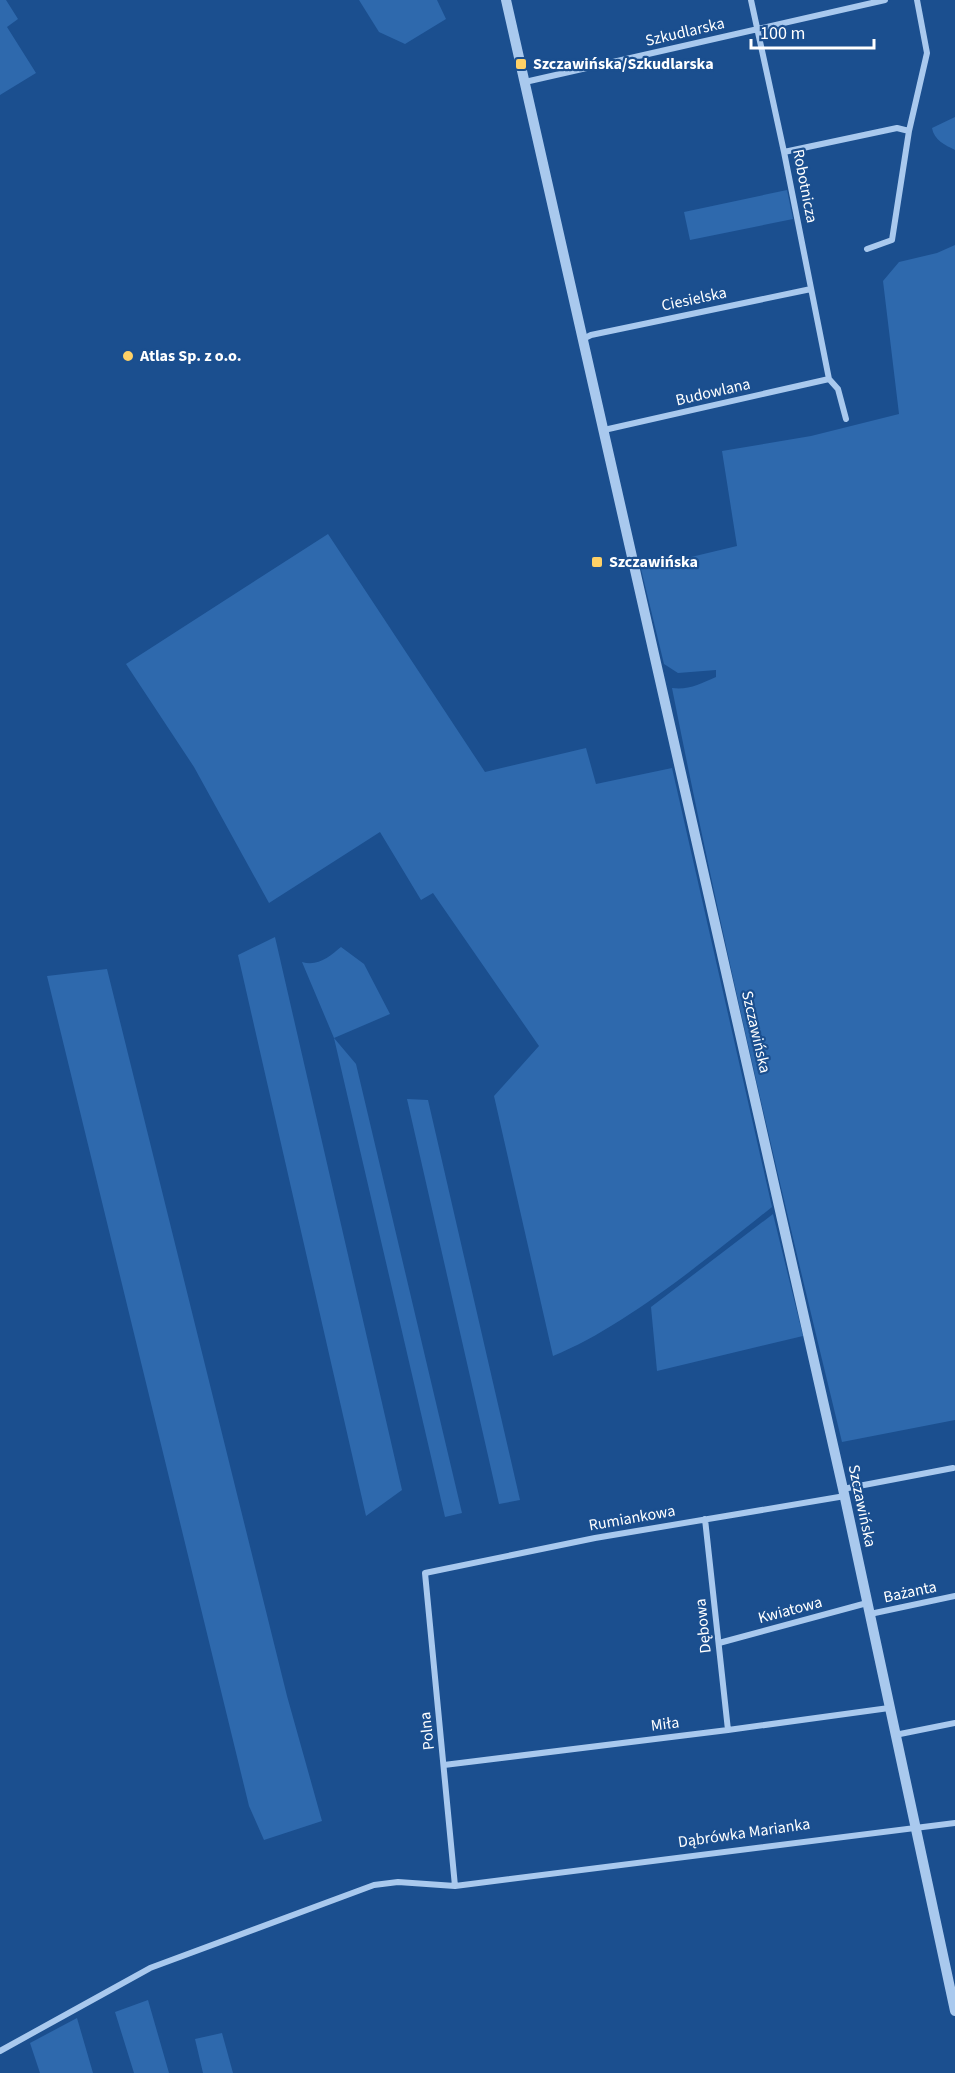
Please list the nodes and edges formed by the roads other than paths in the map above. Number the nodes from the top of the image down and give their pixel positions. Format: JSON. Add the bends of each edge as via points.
{"nodes":[{"id":1,"x":506,"y":0,"type":"edge"},
{"id":2,"x":751,"y":0,"type":"edge"},
{"id":3,"x":885,"y":0,"type":"edge"},
{"id":4,"x":917,"y":0,"type":"edge"},
{"id":5,"x":758,"y":30,"type":"junction"},
{"id":6,"x":525,"y":82,"type":"junction"},
{"id":7,"x":909,"y":131,"type":"junction"},
{"id":8,"x":784,"y":152,"type":"junction"},
{"id":9,"x":867,"y":249,"type":"dead end"},
{"id":10,"x":811,"y":289,"type":"junction"},
{"id":11,"x":583,"y":339,"type":"junction"},
{"id":12,"x":828,"y":379,"type":"junction"},
{"id":13,"x":846,"y":419,"type":"dead end"},
{"id":14,"x":604,"y":430,"type":"junction"},
{"id":15,"x":953,"y":1468,"type":"dead end"},
{"id":16,"x":844,"y":1492,"type":"junction"},
{"id":17,"x":705,"y":1519,"type":"junction"},
{"id":18,"x":425,"y":1574,"type":"joint"},
{"id":19,"x":955,"y":1596,"type":"edge"},
{"id":20,"x":869,"y":1609,"type":"junction"},
{"id":21,"x":719,"y":1643,"type":"junction"},
{"id":22,"x":889,"y":1707,"type":"junction"},
{"id":23,"x":955,"y":1723,"type":"edge"},
{"id":24,"x":728,"y":1730,"type":"junction"},
{"id":25,"x":895,"y":1735,"type":"junction"},
{"id":26,"x":444,"y":1765,"type":"junction"},
{"id":27,"x":955,"y":1823,"type":"edge"},
{"id":28,"x":914,"y":1826,"type":"junction"},
{"id":29,"x":455,"y":1886,"type":"junction"},
{"id":30,"x":955,"y":2011,"type":"edge"},
{"id":31,"x":0,"y":2051,"type":"edge"}],
"edges":[{"from":1,"to":6,"type":"street","name":"Szczawińska"},
{"from":2,"to":5,"type":"street","name":"Robotnicza"},
{"from":3,"to":5,"type":"street","name":"Szkudlarska"},
{"from":4,"to":7,"type":"street","via":[[927,53]]},
{"from":5,"to":6,"type":"street","name":"Szkudlarska"},
{"from":5,"to":8,"type":"street","name":"Robotnicza"},
{"from":6,"to":11,"type":"street","name":"Szczawińska"},
{"from":7,"to":8,"type":"street","via":[[897,128]]},
{"from":7,"to":9,"type":"street","via":[[892,240]]},
{"from":8,"to":10,"type":"street","name":"Robotnicza"},
{"from":10,"to":11,"type":"street","name":"Ciesielska"},
{"from":10,"to":12,"type":"street","name":"Robotnicza"},
{"from":11,"to":14,"type":"street","name":"Szczawińska"},
{"from":12,"to":13,"type":"street","name":"Robotnicza","via":[[838,389]]},
{"from":12,"to":14,"type":"street","name":"Budowlana"},
{"from":14,"to":16,"type":"street","name":"Szczawińska"},
{"from":15,"to":16,"type":"street","name":"Rumiankowa"},
{"from":16,"to":17,"type":"street","name":"Rumiankowa"},
{"from":16,"to":20,"type":"street","name":"Szczawińska"},
{"from":17,"to":18,"type":"street","name":"Rumiankowa"},
{"from":17,"to":21,"type":"street","name":"Dębowa"},
{"from":18,"to":26,"type":"street","name":"Polna"},
{"from":19,"to":20,"type":"street","name":"Bażanta"},
{"from":20,"to":21,"type":"street","name":"Kwiatowa"},
{"from":20,"to":22,"type":"street","name":"Szczawińska"},
{"from":21,"to":24,"type":"street","name":"Dębowa"},
{"from":22,"to":24,"type":"street","name":"Miła"},
{"from":22,"to":25,"type":"street","name":"Szczawińska"},
{"from":23,"to":25,"type":"street"},
{"from":24,"to":26,"type":"street","name":"Miła"},
{"from":25,"to":28,"type":"street","name":"Szczawińska"},
{"from":26,"to":29,"type":"street","name":"Polna"},
{"from":27,"to":28,"type":"street","name":"Dąbrówka Marianka"},
{"from":28,"to":29,"type":"street","name":"Dąbrówka Marianka"},
{"from":28,"to":30,"type":"street"},
{"from":29,"to":31,"type":"street","name":"Dąbrówka Marianka","via":[[391,1882],[374,1885],[150,1968]]}]}
